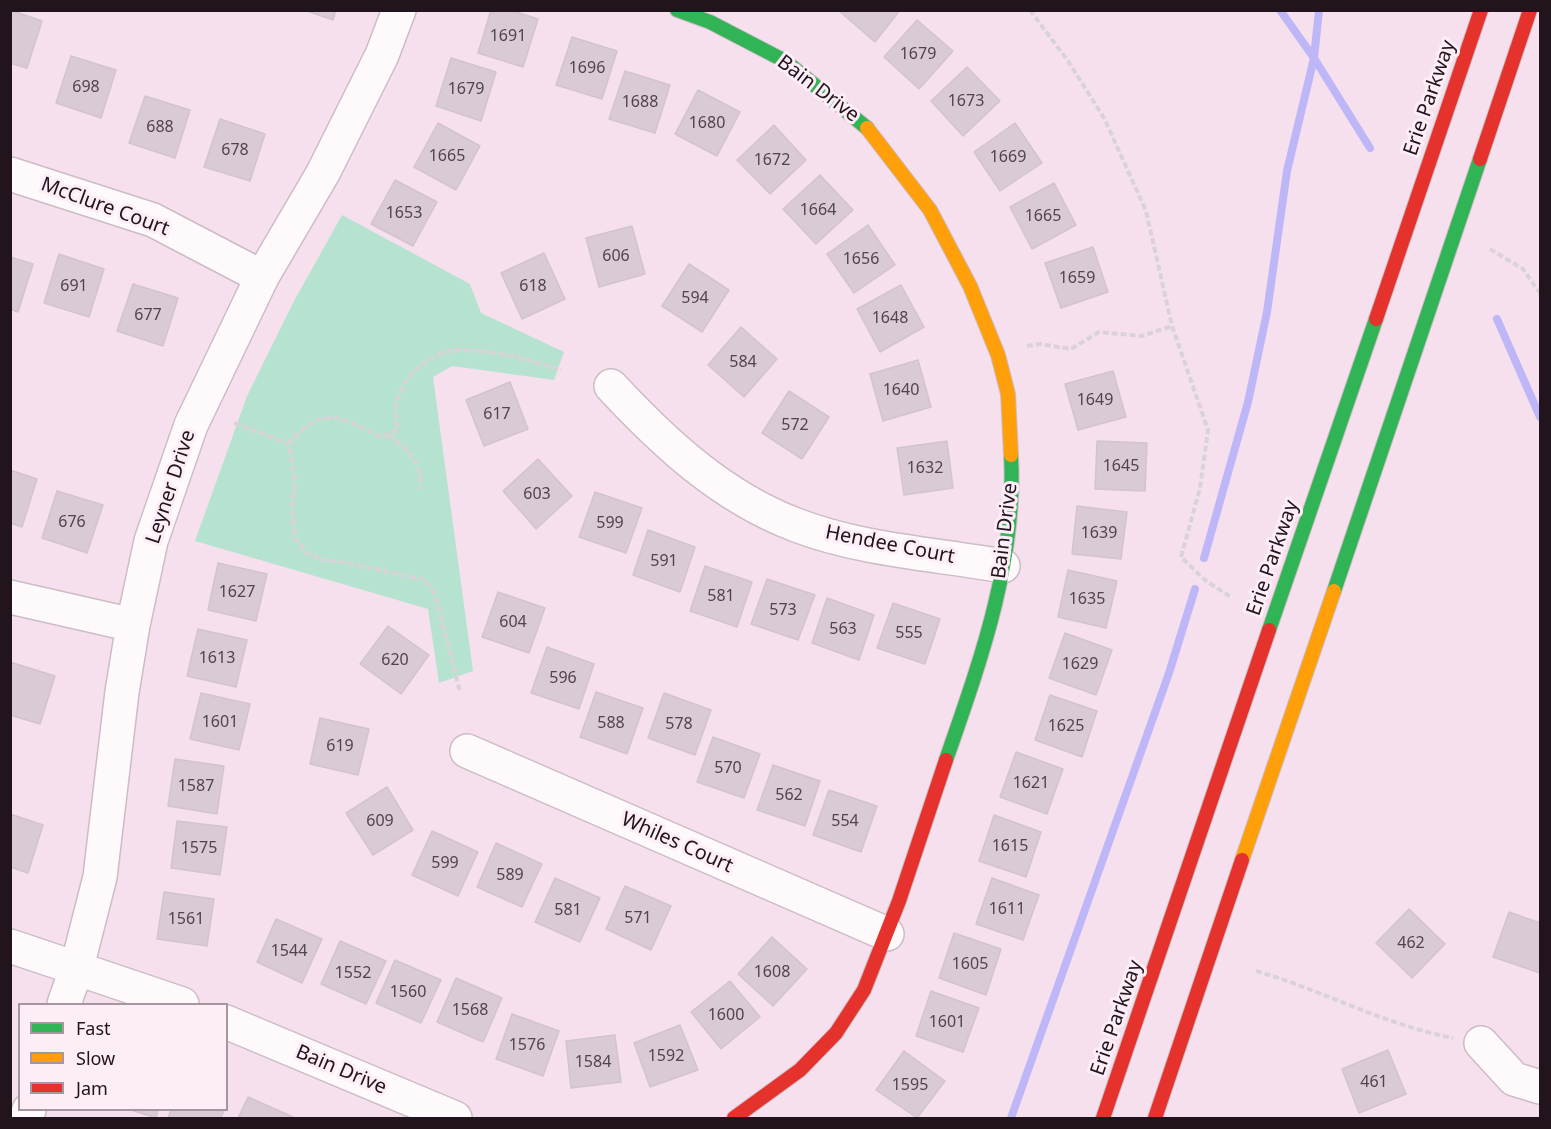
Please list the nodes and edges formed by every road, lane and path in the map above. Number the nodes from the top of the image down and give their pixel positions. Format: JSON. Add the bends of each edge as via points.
{"nodes":[{"id":1,"x":399,"y":10,"type":"edge"},
{"id":2,"x":677,"y":10,"type":"edge"},
{"id":3,"x":1030,"y":10,"type":"edge"},
{"id":4,"x":1480,"y":10,"type":"edge"},
{"id":5,"x":1530,"y":10,"type":"edge"},
{"id":6,"x":10,"y":174,"type":"edge"},
{"id":7,"x":1490,"y":249,"type":"dead end"},
{"id":8,"x":262,"y":277,"type":"junction"},
{"id":9,"x":1540,"y":293,"type":"edge"},
{"id":10,"x":1172,"y":326,"type":"junction"},
{"id":11,"x":1027,"y":346,"type":"dead end"},
{"id":12,"x":561,"y":370,"type":"dead end"},
{"id":13,"x":611,"y":386,"type":"dead end"},
{"id":14,"x":234,"y":423,"type":"dead end"},
{"id":15,"x":388,"y":434,"type":"junction"},
{"id":16,"x":289,"y":444,"type":"junction"},
{"id":17,"x":420,"y":489,"type":"dead end"},
{"id":18,"x":1003,"y":566,"type":"junction"},
{"id":19,"x":10,"y":597,"type":"edge"},
{"id":20,"x":1231,"y":597,"type":"dead end"},
{"id":21,"x":133,"y":625,"type":"junction"},
{"id":22,"x":460,"y":692,"type":"dead end"},
{"id":23,"x":467,"y":751,"type":"dead end"},
{"id":24,"x":887,"y":934,"type":"junction"},
{"id":25,"x":10,"y":946,"type":"edge"},
{"id":26,"x":77,"y":967,"type":"junction"},
{"id":27,"x":1256,"y":970,"type":"dead end"},
{"id":28,"x":65,"y":1003,"type":"edge"},
{"id":29,"x":176,"y":1003,"type":"edge"},
{"id":30,"x":228,"y":1023,"type":"edge"},
{"id":31,"x":1481,"y":1043,"type":"joint"},
{"id":32,"x":1540,"y":1087,"type":"edge"},
{"id":33,"x":455,"y":1119,"type":"edge"},
{"id":34,"x":734,"y":1119,"type":"edge"},
{"id":35,"x":1103,"y":1119,"type":"edge"},
{"id":36,"x":1155,"y":1119,"type":"edge"}],
"edges":[{"from":1,"to":8,"type":"street","name":"Leyner Drive","via":[[382,55],[323,173]]},
{"from":2,"to":18,"type":"main road","name":"Bain Drive","via":[[710,22],[785,62],[862,122],[930,210],[970,286],[998,355],[1008,394],[1012,470]]},
{"from":3,"to":10,"type":"path","via":[[1104,118],[1146,211]]},
{"from":4,"to":35,"type":"main road","name":"Erie Parkway"},
{"from":5,"to":36,"type":"main road"},
{"from":6,"to":8,"type":"street","name":"McClure Court","via":[[153,220]]},
{"from":7,"to":9,"type":"path","via":[[1523,268]]},
{"from":8,"to":21,"type":"street","name":"Leyner Drive","via":[[191,425],[151,541]]},
{"from":10,"to":11,"type":"path","via":[[1142,336],[1099,332],[1071,349]]},
{"from":10,"to":20,"type":"path","via":[[1208,430],[1200,488],[1181,557],[1206,581]]},
{"from":12,"to":15,"type":"path","via":[[486,353],[443,353],[410,375],[395,409],[398,430]]},
{"from":13,"to":18,"type":"street","name":"Hendee Court","via":[[657,435],[711,479],[754,506],[796,525],[853,542]]},
{"from":14,"to":16,"type":"path"},
{"from":15,"to":16,"type":"path","via":[[381,437],[325,417],[312,420]]},
{"from":15,"to":17,"type":"path","via":[[408,449],[419,467]]},
{"from":16,"to":22,"type":"path","via":[[295,482],[295,538],[308,554],[324,560],[425,580],[435,594]]},
{"from":18,"to":24,"type":"main road","name":"Bain Drive","via":[[989,634]]},
{"from":19,"to":21,"type":"street"},
{"from":21,"to":26,"type":"street","name":"Leyner Drive","via":[[100,877]]},
{"from":23,"to":24,"type":"street","name":"Whiles Court"},
{"from":24,"to":34,"type":"main road","name":"Bain Drive","via":[[864,990],[836,1034],[800,1070]]},
{"from":25,"to":26,"type":"street"},
{"from":26,"to":28,"type":"street","name":"Leyner Drive"},
{"from":26,"to":29,"type":"street"},
{"from":27,"to":31,"type":"path","via":[[1303,984],[1403,1027]]},
{"from":30,"to":33,"type":"street","name":"Bain Drive"},
{"from":31,"to":32,"type":"street","via":[[1514,1079]]}]}
